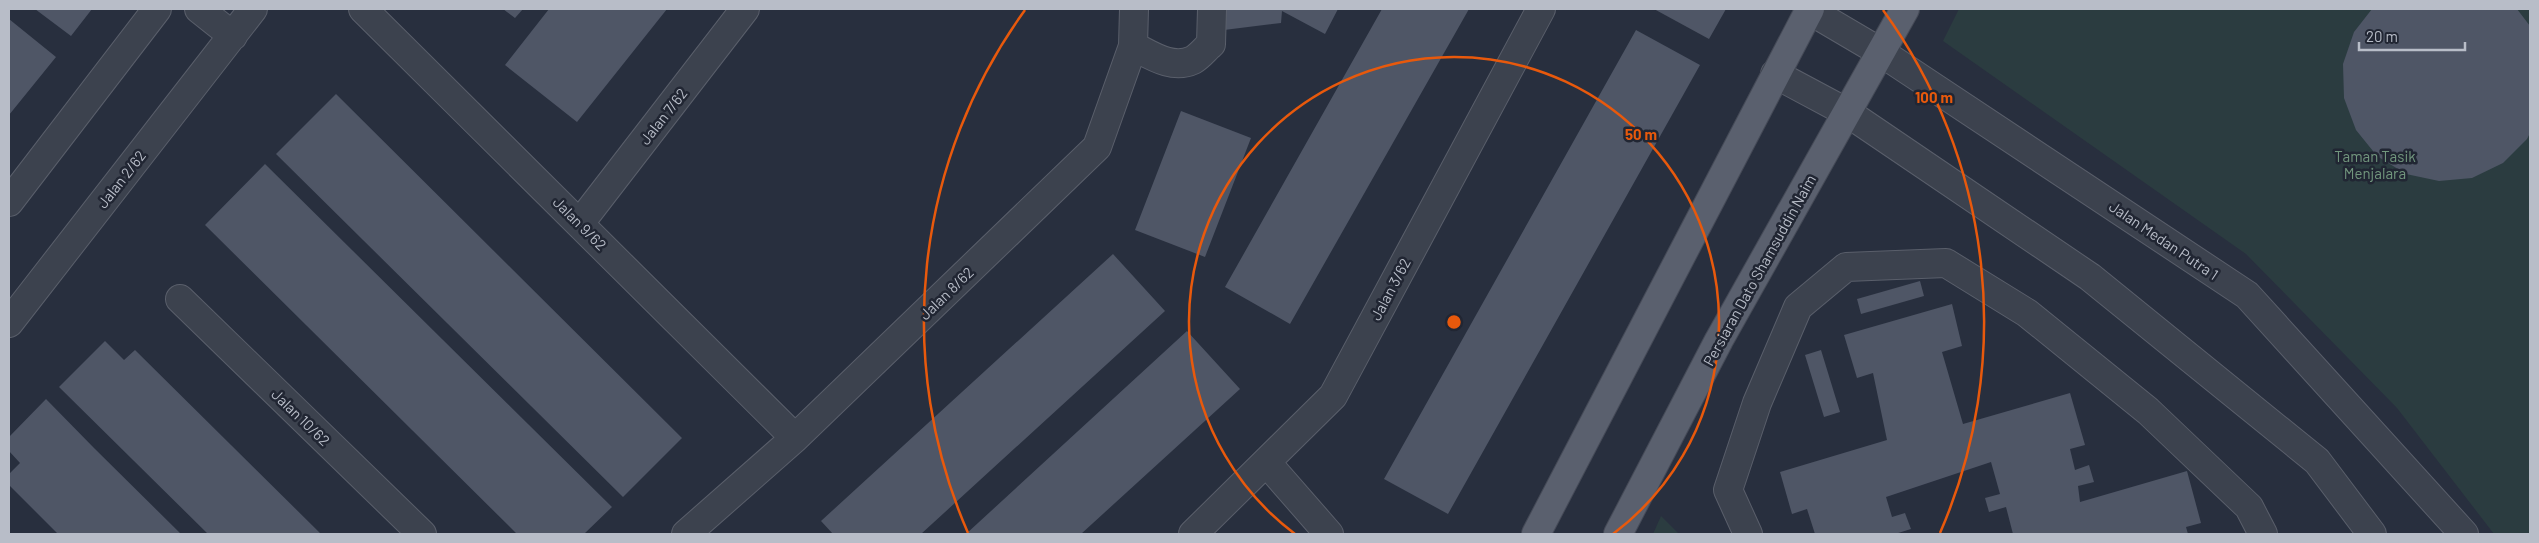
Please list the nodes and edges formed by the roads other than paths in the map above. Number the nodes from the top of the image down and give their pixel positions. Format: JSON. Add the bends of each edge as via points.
{"nodes":[{"id":1,"x":157,"y":9,"type":"edge"},
{"id":2,"x":199,"y":9,"type":"edge"},
{"id":3,"x":253,"y":9,"type":"edge"},
{"id":4,"x":363,"y":9,"type":"edge"},
{"id":5,"x":746,"y":9,"type":"edge"},
{"id":6,"x":1134,"y":9,"type":"edge"},
{"id":7,"x":1212,"y":9,"type":"edge"},
{"id":8,"x":1541,"y":9,"type":"edge"},
{"id":9,"x":1905,"y":9,"type":"edge"},
{"id":10,"x":1810,"y":10,"type":"edge"},
{"id":11,"x":233,"y":36,"type":"junction"},
{"id":12,"x":1133,"y":46,"type":"junction"},
{"id":13,"x":1882,"y":53,"type":"junction"},
{"id":14,"x":1775,"y":74,"type":"junction"},
{"id":15,"x":1848,"y":113,"type":"junction"},
{"id":16,"x":9,"y":202,"type":"edge"},
{"id":17,"x":580,"y":223,"type":"junction"},
{"id":18,"x":180,"y":299,"type":"dead end"},
{"id":19,"x":9,"y":324,"type":"edge"},
{"id":20,"x":795,"y":438,"type":"junction"},
{"id":21,"x":1267,"y":463,"type":"junction"},
{"id":22,"x":422,"y":534,"type":"edge"},
{"id":23,"x":686,"y":534,"type":"edge"},
{"id":24,"x":1193,"y":534,"type":"edge"},
{"id":25,"x":1329,"y":534,"type":"edge"},
{"id":26,"x":1536,"y":534,"type":"edge"},
{"id":27,"x":1618,"y":534,"type":"edge"},
{"id":28,"x":1748,"y":534,"type":"edge"},
{"id":29,"x":2263,"y":534,"type":"edge"},
{"id":30,"x":2372,"y":534,"type":"edge"},
{"id":31,"x":2464,"y":534,"type":"edge"}],
"edges":[{"from":1,"to":16,"type":"street"},
{"from":2,"to":11,"type":"street"},
{"from":3,"to":11,"type":"street","name":"Jalan 2/62"},
{"from":4,"to":17,"type":"street","name":"Jalan 9/62"},
{"from":5,"to":17,"type":"street","name":"Jalan 7/62"},
{"from":6,"to":12,"type":"street","name":"Jalan 8/62"},
{"from":7,"to":12,"type":"street","via":[[1211,44],[1194,60],[1176,63],[1161,60]]},
{"from":8,"to":21,"type":"street","name":"Jalan 3/62","via":[[1333,396]]},
{"from":9,"to":13,"type":"main road","name":"Persiaran Dato Shamsuddin Naim"},
{"from":10,"to":13,"type":"street","name":"Jalan Medan Putra 1"},
{"from":10,"to":14,"type":"main road"},
{"from":11,"to":19,"type":"street","name":"Jalan 2/62"},
{"from":12,"to":20,"type":"street","name":"Jalan 8/62","via":[[1097,148]]},
{"from":13,"to":15,"type":"main road","name":"Persiaran Dato Shamsuddin Naim"},
{"from":13,"to":31,"type":"street","name":"Jalan Medan Putra 1","via":[[2247,294]]},
{"from":14,"to":15,"type":"street"},
{"from":14,"to":26,"type":"main road"},
{"from":15,"to":27,"type":"main road","name":"Persiaran Dato Shamsuddin Naim","via":[[1719,340]]},
{"from":15,"to":30,"type":"street","via":[[2090,277],[2317,461]]},
{"from":17,"to":20,"type":"street","name":"Jalan 9/62"},
{"from":18,"to":22,"type":"street","name":"Jalan 10/62"},
{"from":20,"to":23,"type":"street","name":"Jalan 8/62"},
{"from":21,"to":24,"type":"street","name":"Jalan 3/62"},
{"from":21,"to":25,"type":"street"},
{"from":28,"to":29,"type":"street","via":[[1728,490],[1757,403],[1798,307],[1846,266],[1946,263],[2028,312],[2148,411],[2249,507]]}]}
